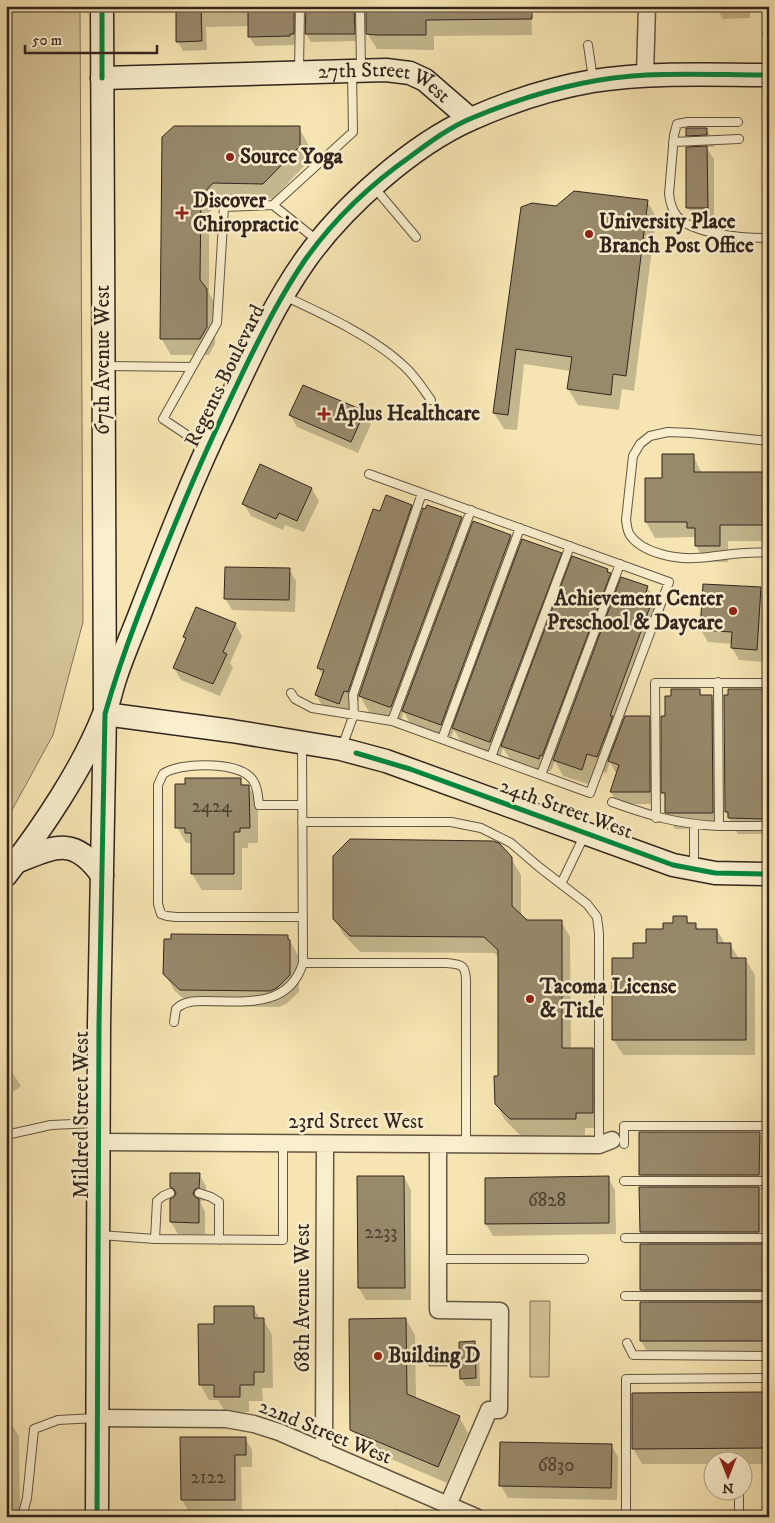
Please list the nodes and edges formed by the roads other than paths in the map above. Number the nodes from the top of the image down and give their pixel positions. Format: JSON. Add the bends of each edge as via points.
{"nodes":[{"id":1,"x":102,"y":6,"type":"edge"},
{"id":2,"x":300,"y":6,"type":"edge"},
{"id":3,"x":360,"y":6,"type":"edge"},
{"id":4,"x":647,"y":6,"type":"edge"},
{"id":5,"x":588,"y":45,"type":"dead end"},
{"id":6,"x":356,"y":71,"type":"junction"},
{"id":7,"x":299,"y":72,"type":"junction"},
{"id":8,"x":769,"y":74,"type":"edge"},
{"id":9,"x":645,"y":76,"type":"junction"},
{"id":10,"x":102,"y":78,"type":"junction"},
{"id":11,"x":593,"y":81,"type":"junction"},
{"id":12,"x":470,"y":119,"type":"junction"},
{"id":13,"x":738,"y":122,"type":"dead end"},
{"id":14,"x":739,"y":139,"type":"dead end"},
{"id":15,"x":673,"y":142,"type":"junction"},
{"id":16,"x":373,"y":186,"type":"junction"},
{"id":17,"x":273,"y":205,"type":"junction"},
{"id":18,"x":416,"y":236,"type":"dead end"},
{"id":19,"x":769,"y":238,"type":"edge"},
{"id":20,"x":319,"y":242,"type":"junction"},
{"id":21,"x":282,"y":295,"type":"junction"},
{"id":22,"x":103,"y":366,"type":"junction"},
{"id":23,"x":192,"y":367,"type":"junction"},
{"id":24,"x":431,"y":400,"type":"dead end"},
{"id":25,"x":769,"y":441,"type":"edge"},
{"id":26,"x":207,"y":448,"type":"junction"},
{"id":27,"x":370,"y":474,"type":"dead end"},
{"id":28,"x":422,"y":492,"type":"junction"},
{"id":29,"x":471,"y":510,"type":"junction"},
{"id":30,"x":520,"y":528,"type":"junction"},
{"id":31,"x":570,"y":546,"type":"junction"},
{"id":32,"x":769,"y":553,"type":"edge"},
{"id":33,"x":620,"y":564,"type":"junction"},
{"id":34,"x":718,"y":682,"type":"junction"},
{"id":35,"x":769,"y":683,"type":"edge"},
{"id":36,"x":291,"y":693,"type":"dead end"},
{"id":37,"x":105,"y":714,"type":"junction"},
{"id":38,"x":354,"y":714,"type":"junction"},
{"id":39,"x":392,"y":722,"type":"junction"},
{"id":40,"x":442,"y":739,"type":"junction"},
{"id":41,"x":302,"y":743,"type":"junction"},
{"id":42,"x":341,"y":749,"type":"junction"},
{"id":43,"x":491,"y":757,"type":"junction"},
{"id":44,"x":541,"y":775,"type":"junction"},
{"id":45,"x":612,"y":802,"type":"dead end"},
{"id":46,"x":302,"y":805,"type":"junction"},
{"id":47,"x":656,"y":818,"type":"junction"},
{"id":48,"x":302,"y":822,"type":"junction"},
{"id":49,"x":694,"y":825,"type":"junction"},
{"id":50,"x":769,"y":825,"type":"edge"},
{"id":51,"x":719,"y":826,"type":"junction"},
{"id":52,"x":585,"y":834,"type":"junction"},
{"id":53,"x":11,"y":868,"type":"edge"},
{"id":54,"x":694,"y":870,"type":"junction"},
{"id":55,"x":769,"y":874,"type":"edge"},
{"id":56,"x":102,"y":875,"type":"junction"},
{"id":57,"x":561,"y":884,"type":"junction"},
{"id":58,"x":303,"y":917,"type":"junction"},
{"id":59,"x":303,"y":963,"type":"junction"},
{"id":60,"x":174,"y":1022,"type":"dead end"},
{"id":61,"x":769,"y":1126,"type":"edge"},
{"id":62,"x":6,"y":1130,"type":"edge"},
{"id":63,"x":16,"y":1132,"type":"junction"},
{"id":64,"x":99,"y":1132,"type":"junction"},
{"id":65,"x":6,"y":1135,"type":"edge"},
{"id":66,"x":283,"y":1143,"type":"junction"},
{"id":67,"x":612,"y":1143,"type":"junction"},
{"id":68,"x":325,"y":1144,"type":"junction"},
{"id":69,"x":438,"y":1144,"type":"junction"},
{"id":70,"x":466,"y":1144,"type":"junction"},
{"id":71,"x":624,"y":1181,"type":"dead end"},
{"id":72,"x":769,"y":1181,"type":"edge"},
{"id":73,"x":170,"y":1193,"type":"dead end"},
{"id":74,"x":199,"y":1193,"type":"dead end"},
{"id":75,"x":98,"y":1235,"type":"junction"},
{"id":76,"x":625,"y":1238,"type":"dead end"},
{"id":77,"x":769,"y":1238,"type":"edge"},
{"id":78,"x":156,"y":1239,"type":"junction"},
{"id":79,"x":219,"y":1240,"type":"junction"},
{"id":80,"x":437,"y":1259,"type":"junction"},
{"id":81,"x":584,"y":1259,"type":"dead end"},
{"id":82,"x":625,"y":1296,"type":"dead end"},
{"id":83,"x":769,"y":1296,"type":"edge"},
{"id":84,"x":627,"y":1343,"type":"dead end"},
{"id":85,"x":769,"y":1356,"type":"edge"},
{"id":86,"x":769,"y":1378,"type":"edge"},
{"id":87,"x":96,"y":1418,"type":"junction"},
{"id":88,"x":324,"y":1452,"type":"junction"},
{"id":89,"x":739,"y":1500,"type":"edge"},
{"id":90,"x":448,"y":1505,"type":"junction"},
{"id":91,"x":22,"y":1517,"type":"edge"},
{"id":92,"x":97,"y":1517,"type":"edge"},
{"id":93,"x":476,"y":1517,"type":"edge"},
{"id":94,"x":626,"y":1517,"type":"edge"},
{"id":95,"x":739,"y":1517,"type":"edge"}],
"edges":[{"from":1,"to":10,"type":"main road","name":"67th Avenue West"},
{"from":2,"to":7,"type":"lane"},
{"from":3,"to":6,"type":"lane"},
{"from":4,"to":9,"type":"street"},
{"from":5,"to":11,"type":"lane"},
{"from":6,"to":7,"type":"main road","name":"27th Street West"},
{"from":6,"to":12,"type":"main road","name":"27th Street West","via":[[410,73],[425,80]]},
{"from":6,"to":17,"type":"lane","via":[[353,132]]},
{"from":7,"to":10,"type":"main road","name":"27th Street West"},
{"from":8,"to":9,"type":"main road","name":"27th Street West"},
{"from":9,"to":11,"type":"main road","name":"27th Street West"},
{"from":10,"to":22,"type":"main road","name":"67th Avenue West"},
{"from":11,"to":12,"type":"main road","name":"27th Street West","via":[[525,99]]},
{"from":12,"to":16,"type":"main road","name":"Regents Boulevard","via":[[393,168]]},
{"from":13,"to":15,"type":"lane","via":[[680,122],[675,126]]},
{"from":14,"to":15,"type":"lane"},
{"from":15,"to":19,"type":"lane","via":[[669,194],[677,216],[698,229],[714,233]]},
{"from":16,"to":18,"type":"lane"},
{"from":16,"to":20,"type":"main road","name":"Regents Boulevard"},
{"from":17,"to":20,"type":"lane"},
{"from":17,"to":23,"type":"lane","via":[[224,207],[217,323]]},
{"from":20,"to":21,"type":"main road","name":"Regents Boulevard"},
{"from":21,"to":24,"type":"lane","via":[[389,353],[412,374]]},
{"from":21,"to":26,"type":"main road","name":"Regents Boulevard"},
{"from":22,"to":23,"type":"lane"},
{"from":22,"to":37,"type":"main road","name":"67th Avenue West"},
{"from":23,"to":26,"type":"lane","via":[[163,419]]},
{"from":25,"to":32,"type":"lane","via":[[683,432],[650,436],[633,456],[626,520],[627,530],[636,541],[670,556],[693,558],[741,552]]},
{"from":26,"to":37,"type":"main road","name":"Regents Boulevard","via":[[152,581],[114,681]]},
{"from":27,"to":28,"type":"lane"},
{"from":28,"to":29,"type":"lane"},
{"from":28,"to":38,"type":"lane","via":[[353,695]]},
{"from":29,"to":30,"type":"lane"},
{"from":29,"to":39,"type":"lane"},
{"from":30,"to":31,"type":"lane"},
{"from":30,"to":40,"type":"lane"},
{"from":31,"to":33,"type":"lane"},
{"from":31,"to":43,"type":"lane"},
{"from":33,"to":44,"type":"lane"},
{"from":33,"to":44,"type":"lane","via":[[669,582],[594,784],[590,793]]},
{"from":34,"to":35,"type":"lane"},
{"from":34,"to":47,"type":"lane","via":[[655,683]]},
{"from":34,"to":51,"type":"lane"},
{"from":36,"to":38,"type":"lane","via":[[295,699],[312,708]]},
{"from":37,"to":41,"type":"main road","name":"24th Street West"},
{"from":37,"to":53,"type":"main road","name":"Regents Boulevard","via":[[58,801]]},
{"from":37,"to":56,"type":"main road","name":"Mildred Street West"},
{"from":38,"to":39,"type":"lane"},
{"from":38,"to":42,"type":"lane"},
{"from":39,"to":40,"type":"lane"},
{"from":40,"to":43,"type":"lane"},
{"from":41,"to":42,"type":"main road","name":"24th Street West"},
{"from":41,"to":46,"type":"lane"},
{"from":42,"to":52,"type":"main road","name":"24th Street West","via":[[410,769]]},
{"from":43,"to":44,"type":"lane"},
{"from":45,"to":47,"type":"lane"},
{"from":46,"to":48,"type":"lane"},
{"from":46,"to":58,"type":"lane","via":[[259,805],[253,779],[239,771],[214,766],[186,766],[163,774],[158,792],[158,904],[161,914],[176,917]]},
{"from":47,"to":49,"type":"lane"},
{"from":48,"to":57,"type":"lane","via":[[466,824],[503,838]]},
{"from":48,"to":58,"type":"lane"},
{"from":49,"to":51,"type":"lane"},
{"from":49,"to":54,"type":"lane"},
{"from":50,"to":51,"type":"lane"},
{"from":52,"to":54,"type":"main road","name":"24th Street West"},
{"from":52,"to":57,"type":"lane"},
{"from":53,"to":56,"type":"main road","via":[[50,849],[64,847],[86,856]]},
{"from":54,"to":55,"type":"main road","name":"24th Street West"},
{"from":56,"to":64,"type":"main road","name":"Mildred Street West"},
{"from":57,"to":67,"type":"lane","via":[[594,911],[598,922]]},
{"from":58,"to":59,"type":"lane"},
{"from":59,"to":60,"type":"lane","via":[[293,982],[277,995],[259,1001],[186,1002],[176,1009]]},
{"from":59,"to":70,"type":"lane","via":[[446,963],[463,967],[466,982]]},
{"from":61,"to":67,"type":"lane","via":[[624,1126]]},
{"from":62,"to":63,"type":"lane"},
{"from":63,"to":64,"type":"lane","via":[[51,1125]]},
{"from":63,"to":65,"type":"lane"},
{"from":64,"to":66,"type":"street","name":"23rd Street West"},
{"from":64,"to":75,"type":"main road","name":"Mildred Street West"},
{"from":66,"to":68,"type":"street","name":"23rd Street West"},
{"from":66,"to":79,"type":"lane","via":[[283,1240]]},
{"from":67,"to":70,"type":"street","name":"23rd Street West"},
{"from":68,"to":69,"type":"street","name":"23rd Street West"},
{"from":68,"to":88,"type":"street","name":"68th Avenue West"},
{"from":69,"to":70,"type":"street","name":"23rd Street West"},
{"from":69,"to":80,"type":"street"},
{"from":71,"to":72,"type":"lane"},
{"from":73,"to":78,"type":"lane","via":[[157,1201]]},
{"from":74,"to":79,"type":"lane","via":[[218,1202]]},
{"from":75,"to":78,"type":"lane"},
{"from":75,"to":87,"type":"main road","name":"Mildred Street West"},
{"from":76,"to":77,"type":"lane"},
{"from":78,"to":79,"type":"lane"},
{"from":80,"to":81,"type":"lane"},
{"from":80,"to":90,"type":"street","via":[[438,1310],[500,1311],[499,1410],[489,1410]]},
{"from":82,"to":83,"type":"lane"},
{"from":84,"to":85,"type":"lane","via":[[633,1355]]},
{"from":86,"to":94,"type":"lane","via":[[626,1379]]},
{"from":87,"to":88,"type":"street","name":"22nd Street West","via":[[240,1421],[269,1428]]},
{"from":87,"to":91,"type":"lane","name":"22nd Street West","via":[[58,1420],[34,1429]]},
{"from":87,"to":92,"type":"main road","name":"Mildred Street West"},
{"from":88,"to":90,"type":"street","name":"22nd Street West"},
{"from":89,"to":95,"type":"lane"},
{"from":90,"to":93,"type":"street","name":"22nd Street West"}]}
